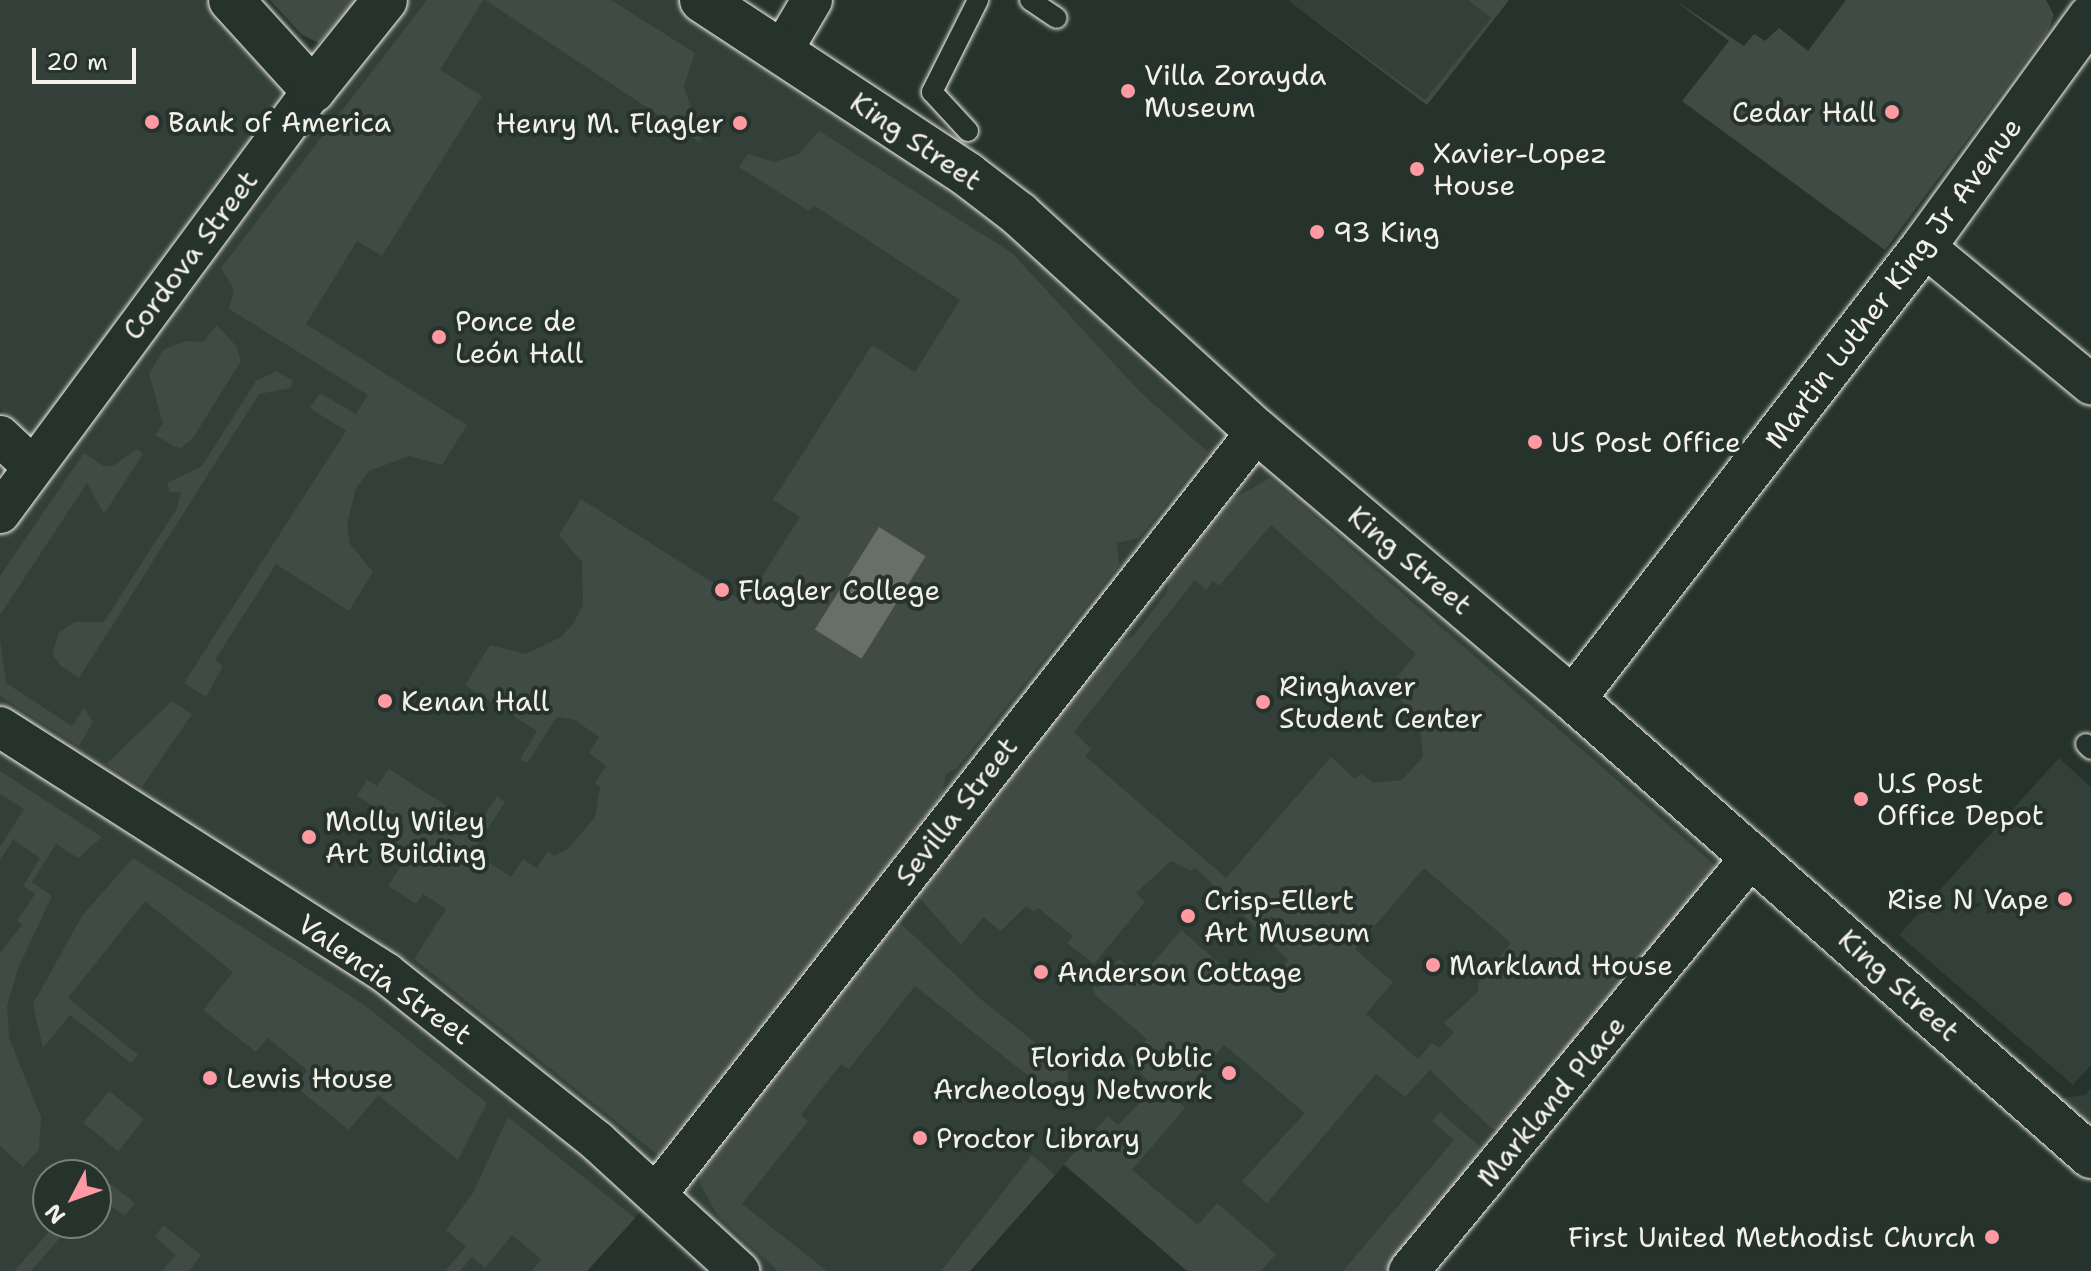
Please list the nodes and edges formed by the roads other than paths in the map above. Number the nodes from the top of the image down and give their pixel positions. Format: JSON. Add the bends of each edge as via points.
{"nodes":[{"id":1,"x":231,"y":0,"type":"edge"},
{"id":2,"x":385,"y":0,"type":"edge"},
{"id":3,"x":702,"y":0,"type":"edge"},
{"id":4,"x":812,"y":0,"type":"edge"},
{"id":5,"x":978,"y":0,"type":"edge"},
{"id":6,"x":1030,"y":0,"type":"edge"},
{"id":7,"x":2084,"y":0,"type":"edge"},
{"id":8,"x":2091,"y":5,"type":"edge"},
{"id":9,"x":2091,"y":16,"type":"edge"},
{"id":10,"x":1057,"y":18,"type":"dead end"},
{"id":11,"x":782,"y":51,"type":"junction"},
{"id":12,"x":313,"y":90,"type":"junction"},
{"id":13,"x":968,"y":131,"type":"dead end"},
{"id":14,"x":1924,"y":246,"type":"junction"},
{"id":15,"x":2091,"y":384,"type":"edge"},
{"id":16,"x":1257,"y":431,"type":"junction"},
{"id":17,"x":0,"y":436,"type":"edge"},
{"id":18,"x":33,"y":467,"type":"junction"},
{"id":19,"x":0,"y":513,"type":"edge"},
{"id":20,"x":1573,"y":699,"type":"junction"},
{"id":21,"x":0,"y":727,"type":"edge"},
{"id":22,"x":1753,"y":855,"type":"junction"},
{"id":23,"x":2091,"y":1156,"type":"edge"},
{"id":24,"x":658,"y":1192,"type":"junction"},
{"id":25,"x":739,"y":1271,"type":"edge"},
{"id":26,"x":1409,"y":1271,"type":"edge"}],
"edges":[{"from":1,"to":12,"type":"main road"},
{"from":2,"to":12,"type":"main road","name":"Cordova Street"},
{"from":3,"to":11,"type":"main road","name":"King Street"},
{"from":4,"to":11,"type":"street"},
{"from":5,"to":13,"type":"lane","via":[[932,92]]},
{"from":6,"to":10,"type":"lane"},
{"from":7,"to":8,"type":"street"},
{"from":9,"to":14,"type":"main road","name":"Martin Luther King Jr Avenue"},
{"from":11,"to":16,"type":"main road","name":"King Street","via":[[1019,214]]},
{"from":12,"to":18,"type":"street","name":"Cordova Street"},
{"from":14,"to":15,"type":"street"},
{"from":14,"to":20,"type":"main road","name":"Martin Luther King Jr Avenue"},
{"from":16,"to":20,"type":"main road","name":"King Street"},
{"from":16,"to":24,"type":"street","name":"Sevilla Street"},
{"from":17,"to":18,"type":"street"},
{"from":18,"to":19,"type":"street","name":"Cordova Street"},
{"from":20,"to":22,"type":"main road","name":"King Street"},
{"from":21,"to":24,"type":"street","name":"Valencia Street","via":[[386,973]]},
{"from":22,"to":23,"type":"main road","name":"King Street"},
{"from":22,"to":26,"type":"street","name":"Markland Place"},
{"from":24,"to":25,"type":"street","name":"Valencia Street"}]}
